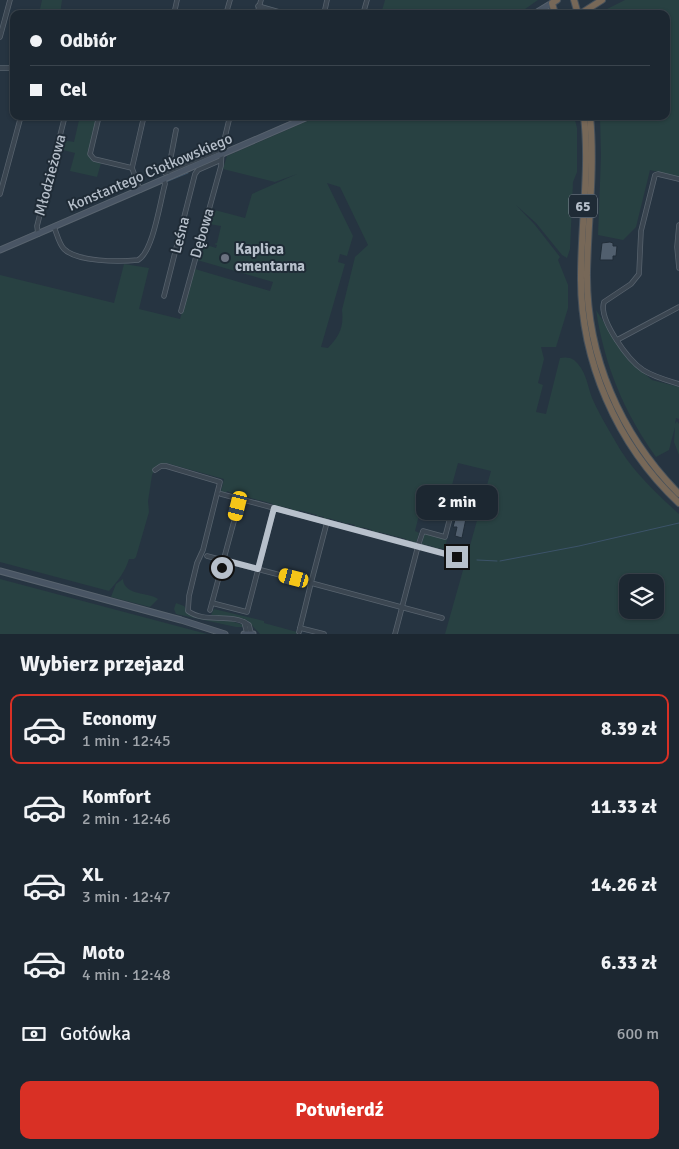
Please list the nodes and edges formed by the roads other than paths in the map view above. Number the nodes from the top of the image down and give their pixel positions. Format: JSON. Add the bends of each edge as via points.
{"nodes":[{"id":1,"x":10,"y":0,"type":"edge"},
{"id":2,"x":170,"y":0,"type":"edge"},
{"id":3,"x":261,"y":0,"type":"edge"},
{"id":4,"x":602,"y":0,"type":"edge"},
{"id":5,"x":177,"y":1,"type":"edge"},
{"id":6,"x":554,"y":2,"type":"edge"},
{"id":7,"x":258,"y":6,"type":"junction"},
{"id":8,"x":258,"y":10,"type":"edge"},
{"id":9,"x":272,"y":10,"type":"edge"},
{"id":10,"x":541,"y":10,"type":"edge"},
{"id":11,"x":586,"y":10,"type":"edge"},
{"id":12,"x":0,"y":37,"type":"edge"},
{"id":13,"x":20,"y":120,"type":"edge"},
{"id":14,"x":64,"y":120,"type":"edge"},
{"id":15,"x":98,"y":120,"type":"edge"},
{"id":16,"x":143,"y":120,"type":"edge"},
{"id":17,"x":229,"y":120,"type":"edge"},
{"id":18,"x":301,"y":120,"type":"edge"},
{"id":19,"x":584,"y":120,"type":"edge"},
{"id":20,"x":590,"y":120,"type":"edge"},
{"id":21,"x":176,"y":130,"type":"dead end"},
{"id":22,"x":221,"y":155,"type":"junction"},
{"id":23,"x":132,"y":168,"type":"junction"},
{"id":24,"x":679,"y":179,"type":"edge"},
{"id":25,"x":164,"y":180,"type":"junction"},
{"id":26,"x":140,"y":190,"type":"junction"},
{"id":27,"x":0,"y":194,"type":"edge"},
{"id":28,"x":679,"y":225,"type":"edge"},
{"id":29,"x":54,"y":227,"type":"junction"},
{"id":30,"x":38,"y":234,"type":"junction"},
{"id":31,"x":0,"y":250,"type":"edge"},
{"id":32,"x":679,"y":266,"type":"edge"},
{"id":33,"x":164,"y":296,"type":"dead end"},
{"id":34,"x":581,"y":296,"type":"junction"},
{"id":35,"x":588,"y":302,"type":"junction"},
{"id":36,"x":679,"y":306,"type":"edge"},
{"id":37,"x":182,"y":311,"type":"dead end"},
{"id":38,"x":617,"y":340,"type":"junction"},
{"id":39,"x":679,"y":384,"type":"edge"},
{"id":40,"x":635,"y":446,"type":"junction"},
{"id":41,"x":155,"y":470,"type":"dead end"},
{"id":42,"x":478,"y":492,"type":"dead end"},
{"id":43,"x":221,"y":494,"type":"dead end"},
{"id":44,"x":679,"y":494,"type":"edge"},
{"id":45,"x":240,"y":499,"type":"junction"},
{"id":46,"x":679,"y":503,"type":"edge"},
{"id":47,"x":274,"y":508,"type":"junction"},
{"id":48,"x":327,"y":522,"type":"junction"},
{"id":49,"x":418,"y":546,"type":"junction"},
{"id":50,"x":207,"y":556,"type":"dead end"},
{"id":51,"x":457,"y":557,"type":"dead end"},
{"id":52,"x":224,"y":560,"type":"junction"},
{"id":53,"x":258,"y":569,"type":"junction"},
{"id":54,"x":0,"y":570,"type":"edge"},
{"id":55,"x":311,"y":583,"type":"junction"},
{"id":56,"x":212,"y":603,"type":"junction"},
{"id":57,"x":402,"y":607,"type":"junction"},
{"id":58,"x":210,"y":610,"type":"dead end"},
{"id":59,"x":442,"y":618,"type":"dead end"},
{"id":60,"x":224,"y":634,"type":"edge"},
{"id":61,"x":229,"y":634,"type":"edge"},
{"id":62,"x":249,"y":634,"type":"edge"},
{"id":63,"x":324,"y":634,"type":"edge"},
{"id":64,"x":396,"y":634,"type":"edge"}],
"edges":[{"from":1,"to":12,"type":"street"},
{"from":2,"to":5,"type":"street"},
{"from":3,"to":7,"type":"street"},
{"from":4,"to":11,"type":"highway"},
{"from":6,"to":10,"type":"street"},
{"from":7,"to":8,"type":"street"},
{"from":7,"to":9,"type":"street"},
{"from":13,"to":27,"type":"street"},
{"from":14,"to":30,"type":"street","name":"Młodzieżowa","via":[[36,227]]},
{"from":15,"to":23,"type":"street","via":[[90,154],[94,159]]},
{"from":16,"to":23,"type":"street"},
{"from":17,"to":22,"type":"street","name":"Dębowa"},
{"from":18,"to":22,"type":"street","name":"Konstantego Ciołkowskiego"},
{"from":19,"to":34,"type":"highway","number":"65"},
{"from":20,"to":35,"type":"highway","number":"65"},
{"from":21,"to":22,"type":"street","via":[[166,172]]},
{"from":22,"to":25,"type":"street","name":"Konstantego Ciołkowskiego"},
{"from":22,"to":33,"type":"street","name":"Leśna","via":[[195,174]]},
{"from":22,"to":37,"type":"street","name":"Dębowa"},
{"from":23,"to":26,"type":"street"},
{"from":24,"to":38,"type":"street","via":[[655,175],[641,231],[639,274],[634,282],[603,304],[603,316]]},
{"from":25,"to":26,"type":"street","name":"Konstantego Ciołkowskiego"},
{"from":25,"to":29,"type":"street","via":[[146,253],[138,260],[98,260],[72,255],[62,248]]},
{"from":26,"to":29,"type":"street","name":"Konstantego Ciołkowskiego"},
{"from":28,"to":32,"type":"street"},
{"from":29,"to":30,"type":"street","name":"Konstantego Ciołkowskiego"},
{"from":30,"to":31,"type":"street","name":"Konstantego Ciołkowskiego"},
{"from":34,"to":35,"type":"highway","via":[[585,294]]},
{"from":34,"to":40,"type":"highway","number":"65","via":[[586,334],[598,378],[612,413]]},
{"from":35,"to":40,"type":"highway","number":"65","via":[[592,334],[604,374]]},
{"from":36,"to":38,"type":"street"},
{"from":38,"to":39,"type":"street","via":[[640,368]]},
{"from":40,"to":44,"type":"highway","number":"65"},
{"from":40,"to":46,"type":"highway","number":"65","via":[[657,480]]},
{"from":41,"to":62,"type":"street","via":[[166,466],[220,484],[197,563],[188,608],[191,613],[244,622],[249,625]]},
{"from":42,"to":49,"type":"street","via":[[473,500],[456,495],[445,537],[423,531]]},
{"from":43,"to":45,"type":"street"},
{"from":45,"to":47,"type":"street"},
{"from":45,"to":52,"type":"street"},
{"from":47,"to":48,"type":"street"},
{"from":47,"to":53,"type":"street"},
{"from":48,"to":49,"type":"street"},
{"from":48,"to":55,"type":"street"},
{"from":49,"to":51,"type":"street"},
{"from":49,"to":57,"type":"street"},
{"from":50,"to":52,"type":"street"},
{"from":52,"to":53,"type":"street"},
{"from":52,"to":56,"type":"street"},
{"from":53,"to":55,"type":"street"},
{"from":53,"to":56,"type":"street","via":[[247,612]]},
{"from":54,"to":60,"type":"street"},
{"from":55,"to":57,"type":"street"},
{"from":55,"to":63,"type":"street","via":[[300,630]]},
{"from":56,"to":58,"type":"street"},
{"from":57,"to":59,"type":"street"},
{"from":57,"to":64,"type":"street"},
{"from":60,"to":61,"type":"street"}]}
